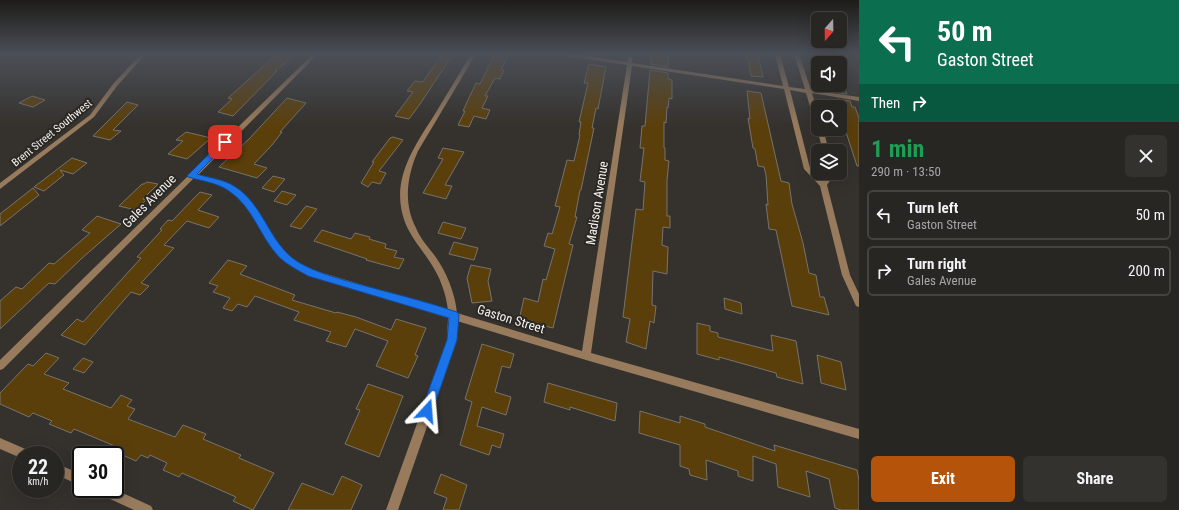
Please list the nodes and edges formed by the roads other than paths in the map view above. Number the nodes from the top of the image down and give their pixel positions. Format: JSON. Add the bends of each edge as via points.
{"nodes":[{"id":1,"x":122,"y":78,"type":"edge"},
{"id":2,"x":291,"y":78,"type":"edge"},
{"id":3,"x":459,"y":78,"type":"edge"},
{"id":4,"x":628,"y":78,"type":"edge"},
{"id":5,"x":720,"y":78,"type":"edge"},
{"id":6,"x":784,"y":78,"type":"edge"},
{"id":7,"x":805,"y":78,"type":"edge"},
{"id":8,"x":786,"y":88,"type":"junction"},
{"id":9,"x":809,"y":92,"type":"junction"},
{"id":10,"x":859,"y":99,"type":"edge"},
{"id":11,"x":811,"y":100,"type":"edge"},
{"id":12,"x":191,"y":176,"type":"junction"},
{"id":13,"x":828,"y":180,"type":"edge"},
{"id":14,"x":823,"y":185,"type":"junction"},
{"id":15,"x":0,"y":187,"type":"edge"},
{"id":16,"x":859,"y":303,"type":"edge"},
{"id":17,"x":454,"y":315,"type":"junction"},
{"id":18,"x":586,"y":356,"type":"junction"},
{"id":19,"x":0,"y":366,"type":"edge"},
{"id":20,"x":859,"y":434,"type":"edge"},
{"id":21,"x":0,"y":443,"type":"edge"},
{"id":22,"x":12,"y":449,"type":"edge"},
{"id":23,"x":121,"y":498,"type":"edge"},
{"id":24,"x":147,"y":510,"type":"edge"},
{"id":25,"x":392,"y":510,"type":"edge"}],
"edges":[{"from":1,"to":15,"type":"street","name":"Brent Street Southwest","via":[[92,116]]},
{"from":2,"to":12,"type":"street","name":"Gales Avenue"},
{"from":3,"to":17,"type":"street","via":[[415,150],[407,165],[403,181],[405,209],[412,229],[443,277]]},
{"from":4,"to":18,"type":"street","name":"Madison Avenue"},
{"from":5,"to":8,"type":"street"},
{"from":6,"to":8,"type":"street"},
{"from":7,"to":9,"type":"street"},
{"from":8,"to":9,"type":"street"},
{"from":8,"to":14,"type":"street","via":[[807,170]]},
{"from":9,"to":10,"type":"street"},
{"from":9,"to":11,"type":"street"},
{"from":12,"to":17,"type":"street","name":"Gaston Street","via":[[232,188],[256,214],[283,255],[311,273]]},
{"from":12,"to":19,"type":"street","name":"Gales Avenue"},
{"from":13,"to":14,"type":"street"},
{"from":14,"to":16,"type":"street","via":[[846,275]]},
{"from":17,"to":18,"type":"street","name":"Gaston Street"},
{"from":17,"to":25,"type":"street","via":[[452,340]]},
{"from":18,"to":20,"type":"street","name":"Gaston Street"},
{"from":21,"to":22,"type":"street"},
{"from":23,"to":24,"type":"street"}]}
